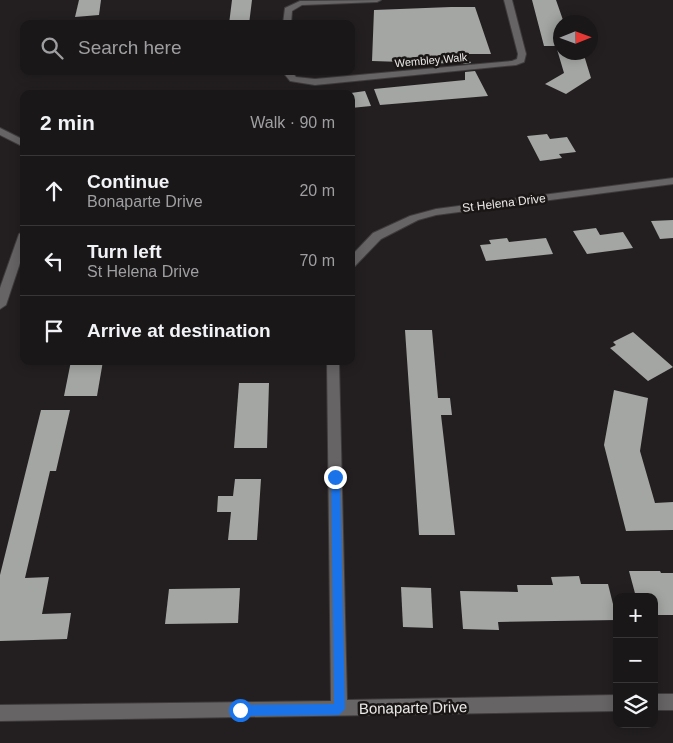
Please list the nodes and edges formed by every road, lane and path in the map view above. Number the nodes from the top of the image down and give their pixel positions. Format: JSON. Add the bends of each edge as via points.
{"nodes":[{"id":1,"x":377,"y":0,"type":"edge"},
{"id":2,"x":508,"y":0,"type":"edge"},
{"id":3,"x":287,"y":20,"type":"edge"},
{"id":4,"x":289,"y":75,"type":"edge"},
{"id":5,"x":0,"y":131,"type":"edge"},
{"id":6,"x":20,"y":142,"type":"edge"},
{"id":7,"x":673,"y":182,"type":"edge"},
{"id":8,"x":20,"y":246,"type":"edge"},
{"id":9,"x":355,"y":258,"type":"edge"},
{"id":10,"x":0,"y":305,"type":"edge"},
{"id":11,"x":333,"y":365,"type":"edge"},
{"id":12,"x":658,"y":702,"type":"edge"},
{"id":13,"x":673,"y":702,"type":"edge"},
{"id":14,"x":613,"y":703,"type":"edge"},
{"id":15,"x":339,"y":709,"type":"junction"},
{"id":16,"x":0,"y":713,"type":"edge"}],
"edges":[{"from":1,"to":3,"type":"street","via":[[300,3],[288,10]]},
{"from":2,"to":4,"type":"street","name":"Wembley Walk","via":[[522,54],[521,60],[513,63],[315,82],[293,80]]},
{"from":5,"to":6,"type":"street"},
{"from":7,"to":9,"type":"street","name":"St Helena Drive","via":[[436,212],[414,218],[377,236]]},
{"from":8,"to":10,"type":"street"},
{"from":11,"to":15,"type":"street"},
{"from":12,"to":13,"type":"street"},
{"from":14,"to":15,"type":"street","name":"Bonaparte Drive"},
{"from":15,"to":16,"type":"street","name":"Bonaparte Drive"}]}
